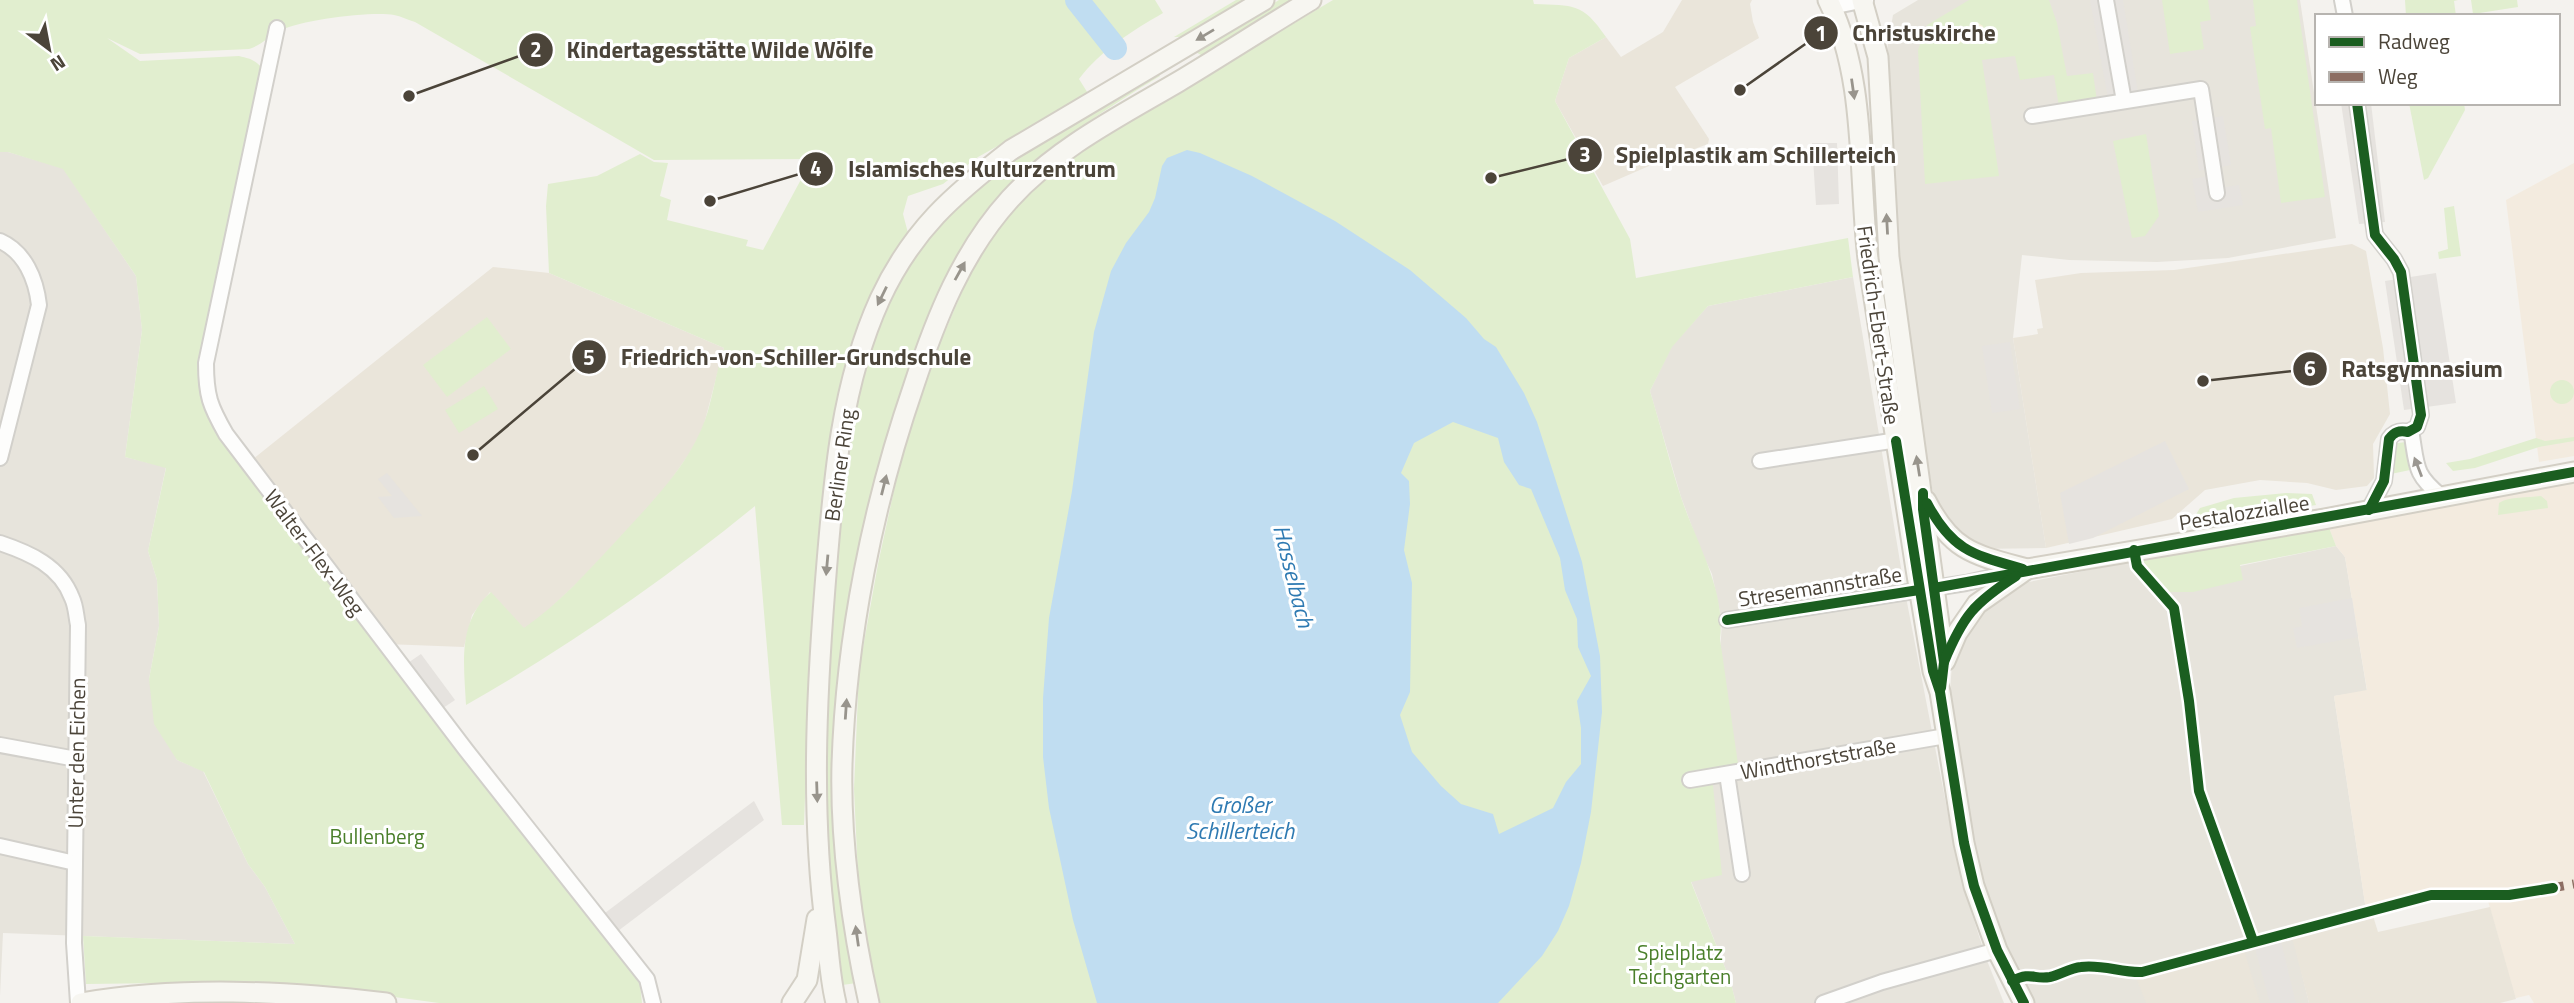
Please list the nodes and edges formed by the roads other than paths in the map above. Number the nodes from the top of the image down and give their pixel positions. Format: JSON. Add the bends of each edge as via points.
{"nodes":[{"id":1,"x":1264,"y":0,"type":"edge"},
{"id":2,"x":1311,"y":0,"type":"edge"},
{"id":3,"x":2106,"y":0,"type":"edge"},
{"id":4,"x":1864,"y":1,"type":"edge"},
{"id":5,"x":1829,"y":3,"type":"edge"},
{"id":6,"x":277,"y":28,"type":"dead end"},
{"id":7,"x":2124,"y":101,"type":"junction"},
{"id":8,"x":2357,"y":105,"type":"edge"},
{"id":9,"x":2032,"y":116,"type":"dead end"},
{"id":10,"x":2217,"y":193,"type":"dead end"},
{"id":11,"x":0,"y":241,"type":"edge"},
{"id":12,"x":2408,"y":432,"type":"junction"},
{"id":13,"x":1905,"y":439,"type":"junction"},
{"id":14,"x":0,"y":458,"type":"edge"},
{"id":15,"x":1759,"y":461,"type":"dead end"},
{"id":16,"x":2574,"y":472,"type":"edge"},
{"id":17,"x":1923,"y":493,"type":"junction"},
{"id":18,"x":2441,"y":496,"type":"junction"},
{"id":19,"x":2369,"y":510,"type":"junction"},
{"id":20,"x":0,"y":544,"type":"edge"},
{"id":21,"x":2027,"y":569,"type":"junction"},
{"id":22,"x":1927,"y":589,"type":"junction"},
{"id":23,"x":1727,"y":620,"type":"dead end"},
{"id":24,"x":1944,"y":662,"type":"junction"},
{"id":25,"x":1940,"y":692,"type":"junction"},
{"id":26,"x":1946,"y":736,"type":"junction"},
{"id":27,"x":0,"y":745,"type":"edge"},
{"id":28,"x":76,"y":759,"type":"junction"},
{"id":29,"x":1727,"y":774,"type":"junction"},
{"id":30,"x":1690,"y":780,"type":"dead end"},
{"id":31,"x":0,"y":846,"type":"edge"},
{"id":32,"x":75,"y":863,"type":"junction"},
{"id":33,"x":1742,"y":874,"type":"dead end"},
{"id":34,"x":821,"y":891,"type":"junction"},
{"id":35,"x":1997,"y":950,"type":"junction"},
{"id":36,"x":79,"y":1003,"type":"edge"},
{"id":37,"x":386,"y":1003,"type":"edge"},
{"id":38,"x":653,"y":1003,"type":"edge"},
{"id":39,"x":792,"y":1003,"type":"edge"},
{"id":40,"x":836,"y":1003,"type":"edge"},
{"id":41,"x":869,"y":1003,"type":"edge"},
{"id":42,"x":1823,"y":1003,"type":"edge"},
{"id":43,"x":2024,"y":1003,"type":"edge"}],
"edges":[{"from":1,"to":34,"type":"street","name":"Berliner Ring","one_way":true,"via":[[1012,150],[977,177],[942,206],[915,239],[880,298],[859,351],[835,474],[817,687]]},
{"from":41,"to":2,"type":"street","name":"Berliner Ring","one_way":true,"via":[[847,864],[842,765],[848,683],[863,581],[891,456],[950,290],[981,234],[1012,197],[1059,155]]},
{"from":3,"to":7,"type":"street"},
{"from":4,"to":5,"type":"street"},
{"from":13,"to":4,"type":"street","name":"Friedrich-Ebert-Straße","one_way":true,"via":[[1878,57]]},
{"from":5,"to":13,"type":"street","name":"Friedrich-Ebert-Straße","one_way":true,"via":[[1848,53],[1868,259]]},
{"from":6,"to":38,"type":"street","name":"Walter-Flex-Weg","via":[[206,363],[206,391],[214,412],[383,642],[648,979]]},
{"from":7,"to":9,"type":"street"},
{"from":7,"to":10,"type":"street","via":[[2201,89]]},
{"from":8,"to":12,"type":"street","via":[[2375,235],[2401,272],[2421,415],[2417,426]]},
{"from":11,"to":14,"type":"street","via":[[26,265],[39,305]]},
{"from":18,"to":12,"type":"street","one_way":true,"via":[[2417,470]]},
{"from":12,"to":19,"type":"street","via":[[2401,430],[2389,439],[2384,481]]},
{"from":13,"to":15,"type":"street"},
{"from":17,"to":13,"type":"street","name":"Friedrich-Ebert-Straße","one_way":true},
{"from":13,"to":22,"type":"street","name":"Friedrich-Ebert-Straße"},
{"from":16,"to":18,"type":"street","name":"Pestalozziallee"},
{"from":17,"to":21,"type":"street","via":[[1938,523],[1957,544],[1980,556]]},
{"from":17,"to":22,"type":"street","name":"Friedrich-Ebert-Straße"},
{"from":18,"to":19,"type":"street","name":"Pestalozziallee"},
{"from":19,"to":21,"type":"street","name":"Pestalozziallee"},
{"from":20,"to":28,"type":"street","name":"Unter den Eichen","via":[[53,568],[72,597],[78,625]]},
{"from":21,"to":22,"type":"street","name":"Pestalozziallee"},
{"from":21,"to":24,"type":"street","via":[[1977,604],[1956,633]]},
{"from":22,"to":23,"type":"street","name":"Stresemannstraße"},
{"from":22,"to":24,"type":"street","name":"Friedrich-Ebert-Straße"},
{"from":22,"to":25,"type":"street","name":"Friedrich-Ebert-Straße","via":[[1933,671]]},
{"from":24,"to":25,"type":"street","name":"Friedrich-Ebert-Straße"},
{"from":25,"to":26,"type":"street","name":"Friedrich-Ebert-Straße"},
{"from":26,"to":29,"type":"street","name":"Windthorststraße"},
{"from":26,"to":35,"type":"street","name":"Friedrich-Ebert-Straße","via":[[1974,886]]},
{"from":27,"to":28,"type":"street"},
{"from":28,"to":32,"type":"street","name":"Unter den Eichen"},
{"from":29,"to":30,"type":"street","name":"Windthorststraße"},
{"from":29,"to":33,"type":"street"},
{"from":31,"to":32,"type":"street"},
{"from":32,"to":36,"type":"street","name":"Unter den Eichen"},
{"from":34,"to":39,"type":"street","via":[[807,980]]},
{"from":34,"to":40,"type":"street","name":"Berliner Ring"},
{"from":35,"to":42,"type":"street"},
{"from":35,"to":43,"type":"street","name":"Friedrich-Ebert-Straße"},
{"from":36,"to":37,"type":"street","via":[[178,991],[327,996]]}]}
